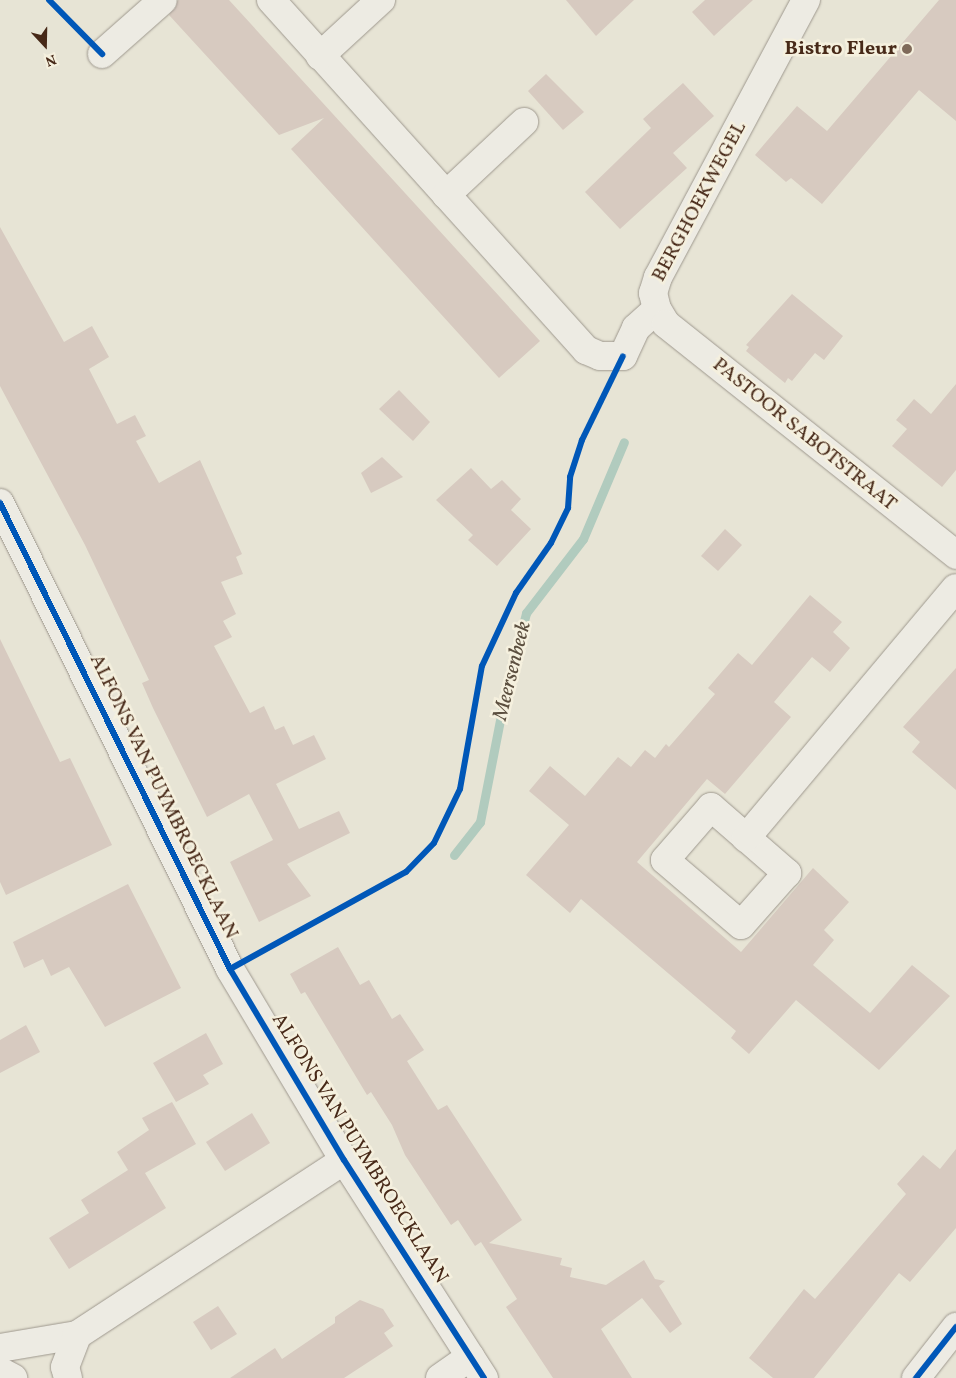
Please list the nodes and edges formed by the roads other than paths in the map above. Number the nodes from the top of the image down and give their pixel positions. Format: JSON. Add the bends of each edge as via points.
{"nodes":[{"id":1,"x":163,"y":0,"type":"edge"},
{"id":2,"x":271,"y":0,"type":"edge"},
{"id":3,"x":381,"y":0,"type":"edge"},
{"id":4,"x":806,"y":0,"type":"edge"},
{"id":5,"x":102,"y":54,"type":"dead end"},
{"id":6,"x":320,"y":56,"type":"junction"},
{"id":7,"x":524,"y":122,"type":"dead end"},
{"id":8,"x":446,"y":195,"type":"junction"},
{"id":9,"x":657,"y":309,"type":"junction"},
{"id":10,"x":0,"y":503,"type":"edge"},
{"id":11,"x":956,"y":555,"type":"edge"},
{"id":12,"x":956,"y":588,"type":"edge"},
{"id":13,"x":746,"y":838,"type":"dead end"},
{"id":14,"x":344,"y":1160,"type":"junction"},
{"id":15,"x":956,"y":1327,"type":"edge"},
{"id":16,"x":77,"y":1335,"type":"junction"},
{"id":17,"x":0,"y":1348,"type":"edge"},
{"id":18,"x":477,"y":1368,"type":"edge"},
{"id":19,"x":0,"y":1371,"type":"edge"},
{"id":20,"x":14,"y":1378,"type":"edge"},
{"id":21,"x":68,"y":1378,"type":"edge"},
{"id":22,"x":440,"y":1378,"type":"edge"},
{"id":23,"x":916,"y":1378,"type":"edge"}],
"edges":[{"from":1,"to":5,"type":"street"},
{"from":2,"to":6,"type":"street"},
{"from":3,"to":6,"type":"street"},
{"from":4,"to":9,"type":"street","name":"BERGHOEKWEGEL","via":[[658,278],[653,293]]},
{"from":6,"to":8,"type":"street"},
{"from":7,"to":8,"type":"street"},
{"from":8,"to":9,"type":"street","name":"BERGHOEKWEGEL","via":[[586,350],[600,356],[623,356],[636,328]]},
{"from":9,"to":11,"type":"street","name":"PASTOOR SABOTSTRAAT","via":[[666,324]]},
{"from":10,"to":14,"type":"street","name":"ALFONS VAN PUYMBROECKLAAN","via":[[230,969]]},
{"from":12,"to":13,"type":"street"},
{"from":14,"to":16,"type":"street"},
{"from":14,"to":18,"type":"street","name":"ALFONS VAN PUYMBROECKLAAN"},
{"from":15,"to":23,"type":"street"},
{"from":16,"to":17,"type":"street"},
{"from":16,"to":21,"type":"street","via":[[65,1367]]},
{"from":18,"to":22,"type":"street"},
{"from":19,"to":20,"type":"street"}]}
